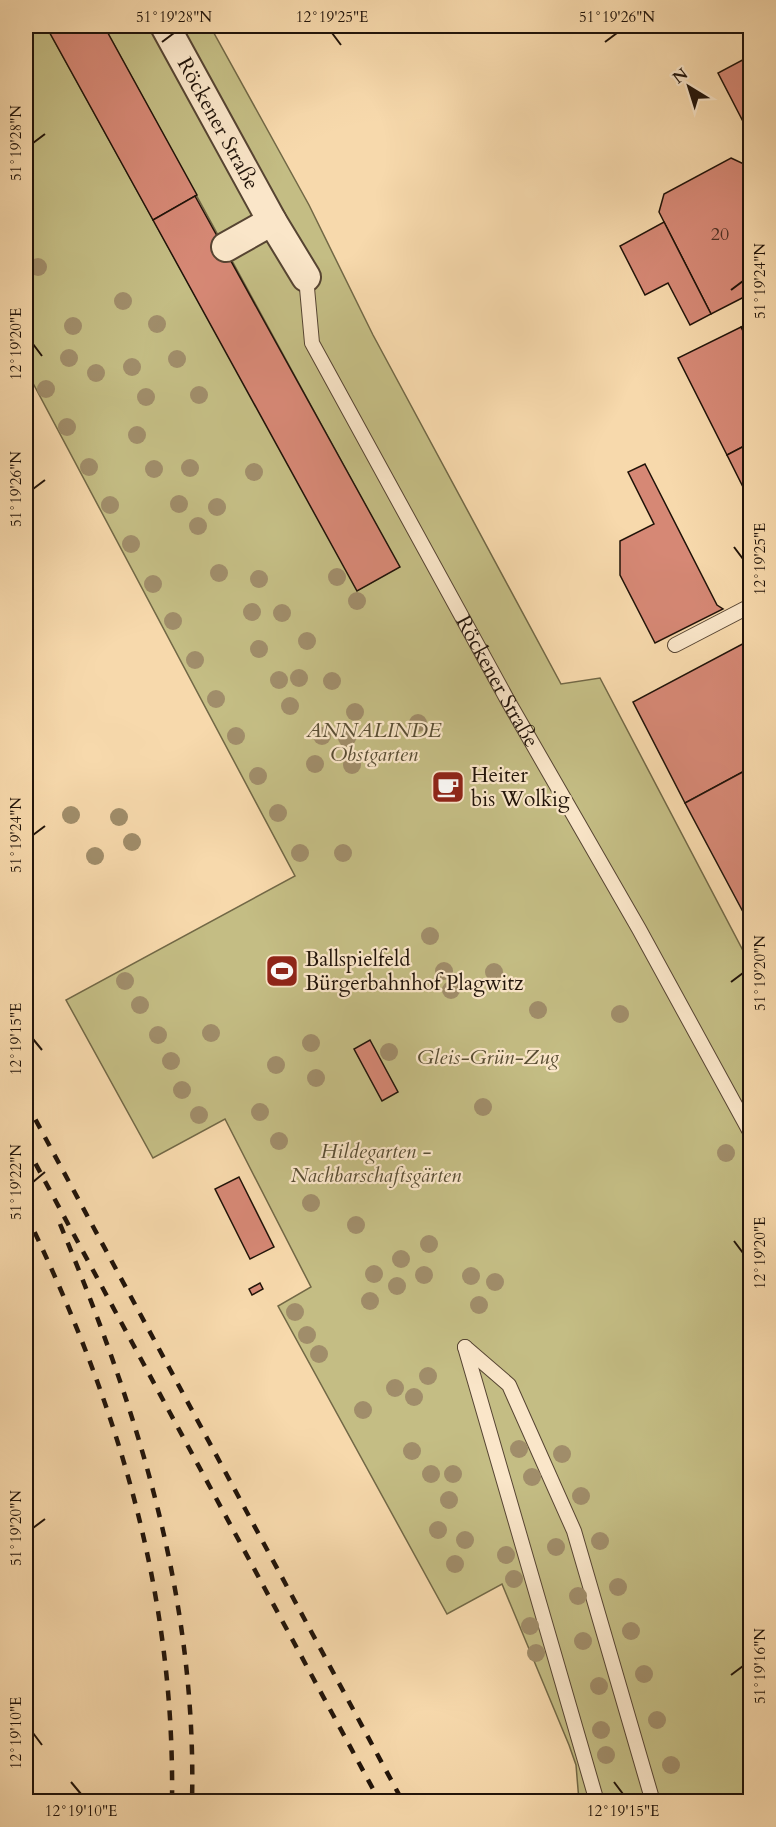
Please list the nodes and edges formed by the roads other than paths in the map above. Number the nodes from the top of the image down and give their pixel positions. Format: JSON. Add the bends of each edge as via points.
{"nodes":[{"id":1,"x":165,"y":26,"type":"edge"},
{"id":2,"x":272,"y":221,"type":"junction"},
{"id":3,"x":226,"y":247,"type":"dead end"},
{"id":4,"x":306,"y":277,"type":"joint"},
{"id":5,"x":750,"y":606,"type":"edge"},
{"id":6,"x":675,"y":645,"type":"dead end"},
{"id":7,"x":750,"y":1132,"type":"edge"},
{"id":8,"x":597,"y":1802,"type":"edge"},
{"id":9,"x":653,"y":1802,"type":"edge"}],
"edges":[{"from":1,"to":2,"type":"street","name":"Röckener Straße"},
{"from":2,"to":3,"type":"street"},
{"from":2,"to":4,"type":"street","name":"Röckener Straße"},
{"from":4,"to":7,"type":"lane","name":"Röckener Straße","via":[[312,343]]},
{"from":5,"to":6,"type":"lane"},
{"from":8,"to":9,"type":"lane","via":[[465,1347],[509,1385],[574,1531]]}]}
